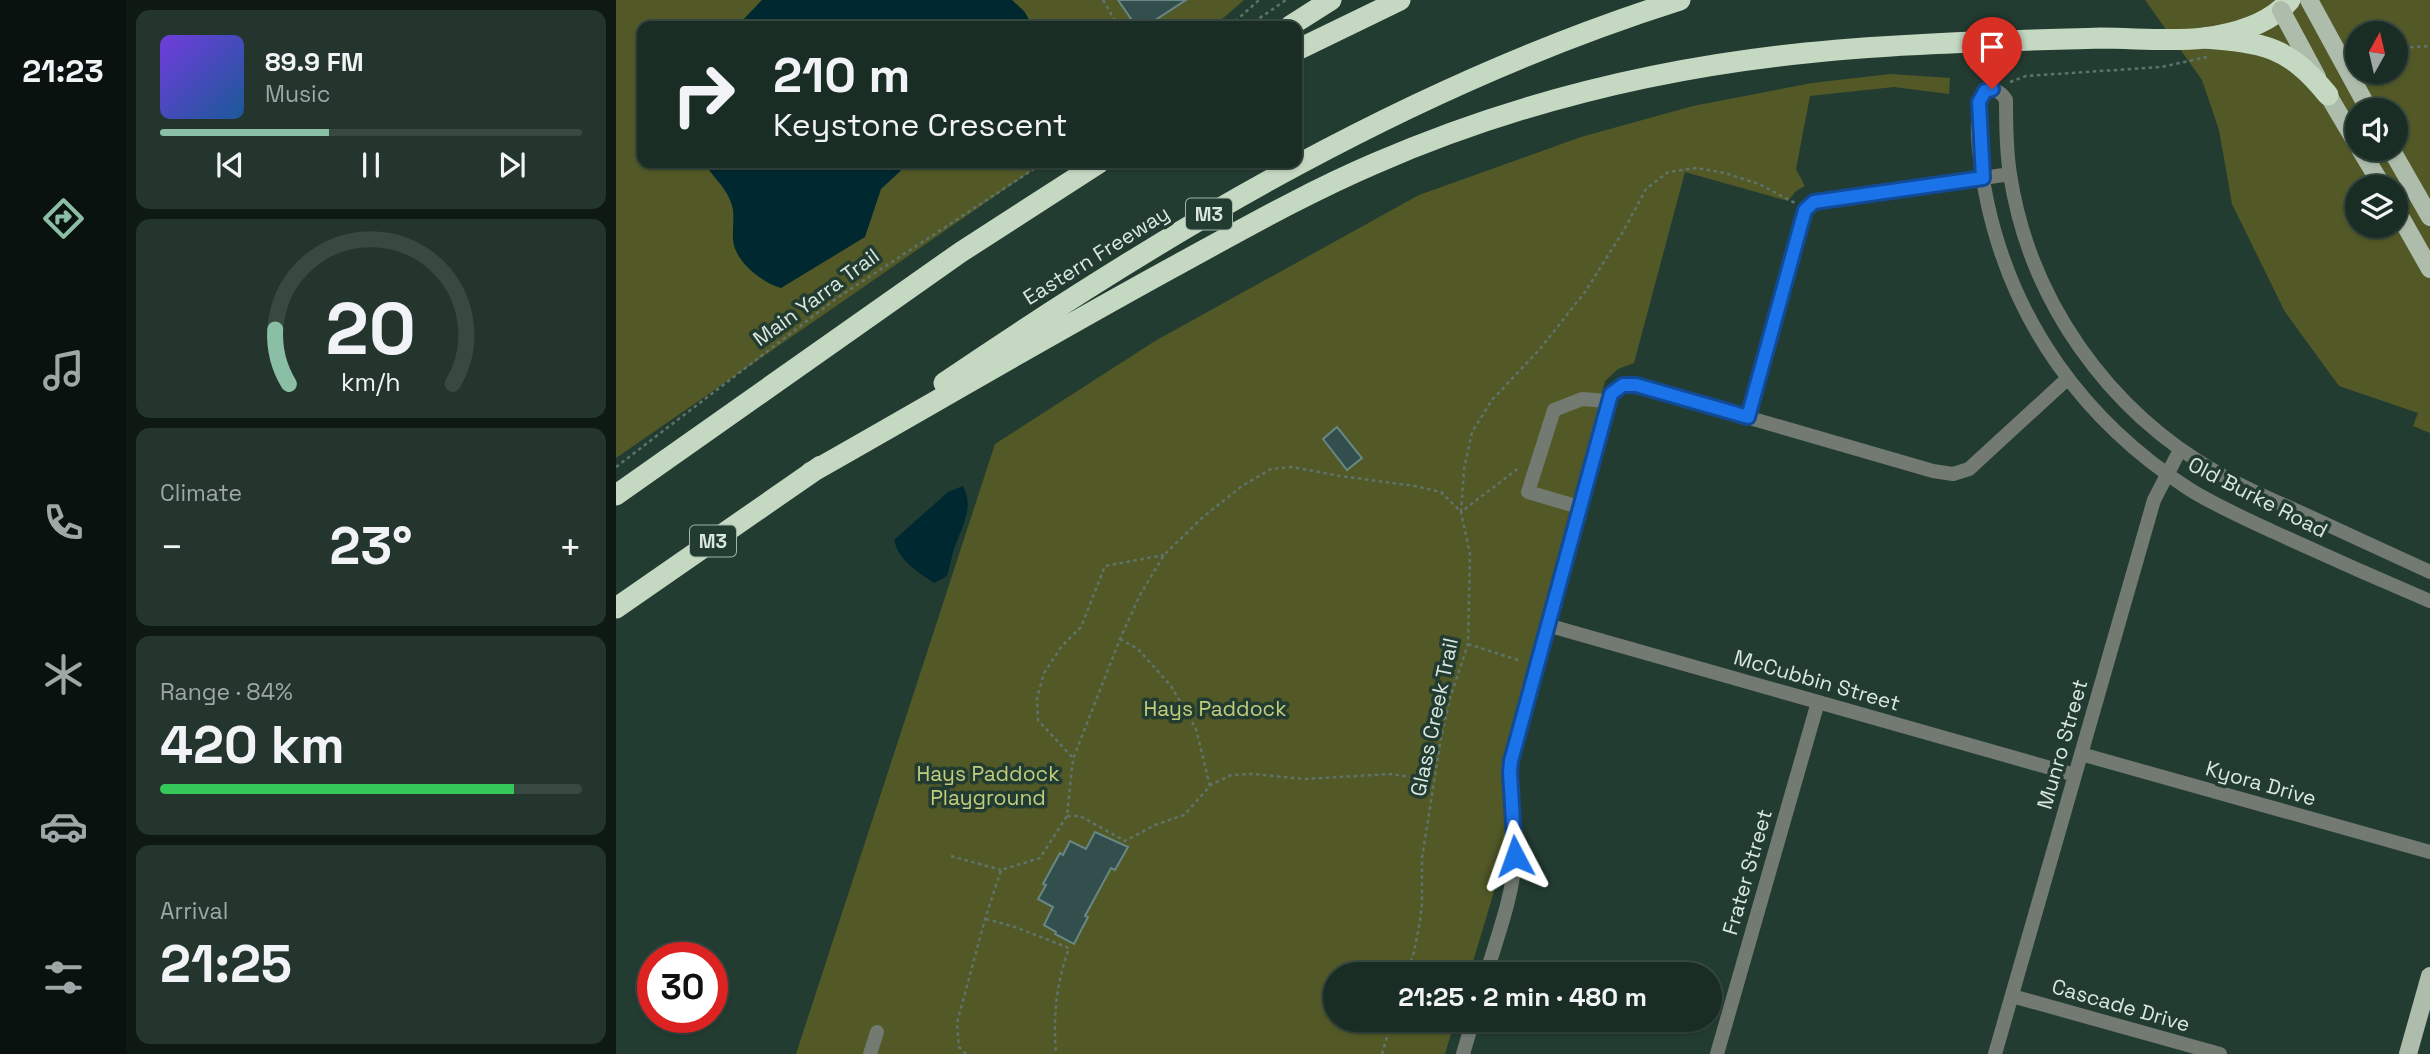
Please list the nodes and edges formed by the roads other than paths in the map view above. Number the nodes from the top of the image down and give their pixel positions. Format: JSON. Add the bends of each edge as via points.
{"nodes":[{"id":1,"x":1331,"y":0,"type":"edge"},
{"id":2,"x":1400,"y":0,"type":"edge"},
{"id":3,"x":1680,"y":0,"type":"edge"},
{"id":4,"x":2309,"y":0,"type":"edge"},
{"id":5,"x":2282,"y":3,"type":"edge"},
{"id":6,"x":1298,"y":21,"type":"edge"},
{"id":7,"x":2206,"y":47,"type":"junction"},
{"id":8,"x":1302,"y":48,"type":"edge"},
{"id":9,"x":2328,"y":95,"type":"junction"},
{"id":10,"x":2362,"y":98,"type":"edge"},
{"id":11,"x":2345,"y":124,"type":"edge"},
{"id":12,"x":1302,"y":161,"type":"edge"},
{"id":13,"x":2398,"y":161,"type":"edge"},
{"id":14,"x":1090,"y":168,"type":"edge"},
{"id":15,"x":1290,"y":168,"type":"edge"},
{"id":16,"x":2010,"y":174,"type":"junction"},
{"id":17,"x":1983,"y":178,"type":"junction"},
{"id":18,"x":2430,"y":217,"type":"edge"},
{"id":19,"x":2408,"y":230,"type":"edge"},
{"id":20,"x":2430,"y":269,"type":"edge"},
{"id":21,"x":2067,"y":379,"type":"junction"},
{"id":22,"x":1607,"y":401,"type":"junction"},
{"id":23,"x":1748,"y":417,"type":"junction"},
{"id":24,"x":2180,"y":450,"type":"junction"},
{"id":25,"x":810,"y":473,"type":"junction"},
{"id":26,"x":2167,"y":473,"type":"junction"},
{"id":27,"x":616,"y":495,"type":"edge"},
{"id":28,"x":1578,"y":507,"type":"junction"},
{"id":29,"x":2430,"y":572,"type":"edge"},
{"id":30,"x":2430,"y":601,"type":"edge"},
{"id":31,"x":616,"y":608,"type":"edge"},
{"id":32,"x":1547,"y":625,"type":"junction"},
{"id":33,"x":1818,"y":702,"type":"junction"},
{"id":34,"x":2081,"y":754,"type":"junction"},
{"id":35,"x":2075,"y":775,"type":"junction"},
{"id":36,"x":2430,"y":852,"type":"edge"},
{"id":37,"x":1490,"y":962,"type":"edge"},
{"id":38,"x":2430,"y":976,"type":"edge"},
{"id":39,"x":2012,"y":996,"type":"junction"},
{"id":40,"x":877,"y":1032,"type":"dead end"},
{"id":41,"x":1469,"y":1032,"type":"edge"},
{"id":42,"x":870,"y":1054,"type":"edge"},
{"id":43,"x":1463,"y":1054,"type":"edge"},
{"id":44,"x":1717,"y":1054,"type":"edge"},
{"id":45,"x":1996,"y":1054,"type":"edge"},
{"id":46,"x":2220,"y":1054,"type":"edge"},
{"id":47,"x":2408,"y":1054,"type":"edge"}],
"edges":[{"from":1,"to":6,"type":"highway"},
{"from":2,"to":8,"type":"highway"},
{"from":3,"to":12,"type":"highway","name":"Eastern Freeway","number":"M3","via":[[1501,65]]},
{"from":4,"to":10,"type":"main road","bridge":true},
{"from":5,"to":7,"type":"highway","bridge":true,"via":[[2269,19]]},
{"from":5,"to":9,"type":"main road","bridge":true},
{"from":7,"to":9,"type":"highway","bridge":true,"via":[[2247,41],[2266,46],[2291,57]]},
{"from":7,"to":25,"type":"highway","via":[[2105,38],[1861,48],[1766,58],[1597,89],[1483,122],[1374,164],[1256,222]]},
{"from":9,"to":11,"type":"main road"},
{"from":13,"to":18,"type":"main road"},
{"from":14,"to":27,"type":"highway","via":[[939,267]]},
{"from":15,"to":25,"type":"highway","name":"Eastern Freeway","number":"M3","via":[[1062,304]]},
{"from":16,"to":17,"type":"street"},
{"from":16,"to":17,"type":"street","name":"Old Burke Road","via":[[2006,100],[1992,89],[1985,91],[1979,102]]},
{"from":16,"to":24,"type":"street","name":"Old Burke Road","via":[[2037,271],[2076,344],[2120,397]]},
{"from":17,"to":21,"type":"street","name":"Old Burke Road","via":[[1993,230],[2014,288]]},
{"from":17,"to":23,"type":"street","via":[[1814,202],[1805,210]]},
{"from":19,"to":20,"type":"main road"},
{"from":21,"to":23,"type":"street","via":[[1969,469],[1953,474]]},
{"from":21,"to":26,"type":"street","name":"Old Burke Road","via":[[2104,421]]},
{"from":22,"to":23,"type":"street","via":[[1623,385],[1636,385]]},
{"from":22,"to":28,"type":"street"},
{"from":22,"to":28,"type":"street","via":[[1582,399],[1555,410],[1528,492]]},
{"from":24,"to":26,"type":"street","name":"Munro Street"},
{"from":24,"to":29,"type":"street","name":"Old Burke Road","via":[[2235,483]]},
{"from":25,"to":31,"type":"highway","name":"Eastern Freeway","number":"M3"},
{"from":26,"to":30,"type":"street","name":"Old Burke Road","via":[[2250,521]]},
{"from":26,"to":34,"type":"street","name":"Munro Street","via":[[2154,500]]},
{"from":28,"to":32,"type":"street"},
{"from":32,"to":33,"type":"street","name":"McCubbin Street"},
{"from":32,"to":37,"type":"street","via":[[1514,747],[1510,772],[1513,883]]},
{"from":33,"to":35,"type":"street","name":"McCubbin Street"},
{"from":33,"to":44,"type":"street","name":"Frater Street"},
{"from":34,"to":35,"type":"street","name":"Munro Street"},
{"from":34,"to":36,"type":"street","name":"Kyora Drive"},
{"from":35,"to":39,"type":"street","name":"Munro Street"},
{"from":38,"to":47,"type":"main road"},
{"from":39,"to":45,"type":"street","name":"Munro Street"},
{"from":39,"to":46,"type":"street","name":"Cascade Drive"},
{"from":40,"to":42,"type":"street"},
{"from":41,"to":43,"type":"street"}]}
